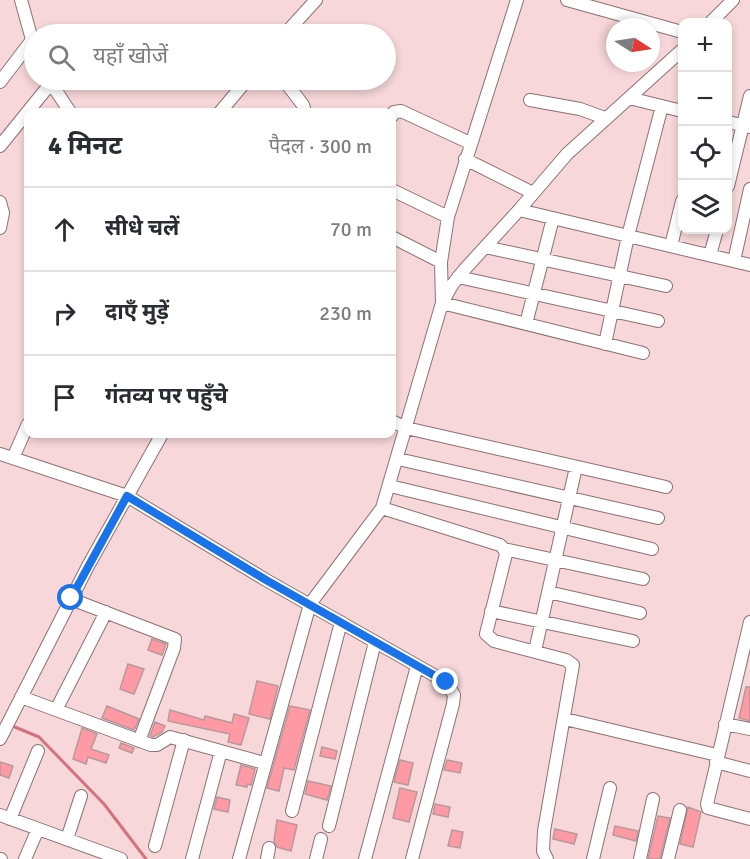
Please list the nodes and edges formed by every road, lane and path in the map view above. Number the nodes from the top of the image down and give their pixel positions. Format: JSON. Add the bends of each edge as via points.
{"nodes":[{"id":1,"x":21,"y":0,"type":"edge"},
{"id":2,"x":316,"y":0,"type":"edge"},
{"id":3,"x":517,"y":0,"type":"edge"},
{"id":4,"x":567,"y":0,"type":"edge"},
{"id":5,"x":733,"y":0,"type":"edge"},
{"id":6,"x":715,"y":18,"type":"edge"},
{"id":7,"x":28,"y":24,"type":"edge"},
{"id":8,"x":294,"y":24,"type":"edge"},
{"id":9,"x":678,"y":31,"type":"edge"},
{"id":10,"x":24,"y":54,"type":"edge"},
{"id":11,"x":678,"y":54,"type":"edge"},
{"id":12,"x":0,"y":82,"type":"edge"},
{"id":13,"x":43,"y":90,"type":"edge"},
{"id":14,"x":56,"y":90,"type":"edge"},
{"id":15,"x":239,"y":90,"type":"edge"},
{"id":16,"x":292,"y":90,"type":"edge"},
{"id":17,"x":750,"y":96,"type":"edge"},
{"id":18,"x":629,"y":98,"type":"junction"},
{"id":19,"x":530,"y":100,"type":"dead end"},
{"id":20,"x":662,"y":106,"type":"junction"},
{"id":21,"x":29,"y":108,"type":"edge"},
{"id":22,"x":67,"y":108,"type":"edge"},
{"id":23,"x":223,"y":108,"type":"edge"},
{"id":24,"x":304,"y":108,"type":"edge"},
{"id":25,"x":678,"y":110,"type":"edge"},
{"id":26,"x":396,"y":112,"type":"edge"},
{"id":27,"x":24,"y":115,"type":"edge"},
{"id":28,"x":605,"y":118,"type":"junction"},
{"id":29,"x":746,"y":126,"type":"edge"},
{"id":30,"x":471,"y":143,"type":"junction"},
{"id":31,"x":0,"y":146,"type":"edge"},
{"id":32,"x":465,"y":159,"type":"junction"},
{"id":33,"x":730,"y":180,"type":"edge"},
{"id":34,"x":750,"y":189,"type":"edge"},
{"id":35,"x":396,"y":192,"type":"edge"},
{"id":36,"x":533,"y":194,"type":"junction"},
{"id":37,"x":0,"y":202,"type":"edge"},
{"id":38,"x":519,"y":210,"type":"junction"},
{"id":39,"x":448,"y":217,"type":"junction"},
{"id":40,"x":678,"y":217,"type":"edge"},
{"id":41,"x":553,"y":218,"type":"junction"},
{"id":42,"x":0,"y":228,"type":"edge"},
{"id":43,"x":716,"y":234,"type":"edge"},
{"id":44,"x":628,"y":236,"type":"junction"},
{"id":45,"x":396,"y":239,"type":"edge"},
{"id":46,"x":671,"y":246,"type":"junction"},
{"id":47,"x":485,"y":247,"type":"junction"},
{"id":48,"x":710,"y":255,"type":"junction"},
{"id":49,"x":542,"y":259,"type":"junction"},
{"id":50,"x":734,"y":261,"type":"junction"},
{"id":51,"x":441,"y":262,"type":"junction"},
{"id":52,"x":750,"y":265,"type":"edge"},
{"id":53,"x":619,"y":276,"type":"junction"},
{"id":54,"x":458,"y":277,"type":"junction"},
{"id":55,"x":666,"y":286,"type":"dead end"},
{"id":56,"x":533,"y":294,"type":"junction"},
{"id":57,"x":442,"y":303,"type":"junction"},
{"id":58,"x":612,"y":311,"type":"junction"},
{"id":59,"x":658,"y":321,"type":"dead end"},
{"id":60,"x":526,"y":324,"type":"junction"},
{"id":61,"x":605,"y":344,"type":"junction"},
{"id":62,"x":643,"y":353,"type":"dead end"},
{"id":63,"x":396,"y":423,"type":"edge"},
{"id":64,"x":406,"y":428,"type":"junction"},
{"id":65,"x":24,"y":434,"type":"edge"},
{"id":66,"x":160,"y":438,"type":"edge"},
{"id":67,"x":0,"y":454,"type":"edge"},
{"id":68,"x":14,"y":458,"type":"junction"},
{"id":69,"x":398,"y":459,"type":"junction"},
{"id":70,"x":576,"y":467,"type":"junction"},
{"id":71,"x":390,"y":486,"type":"junction"},
{"id":72,"x":666,"y":487,"type":"dead end"},
{"id":73,"x":127,"y":496,"type":"junction"},
{"id":74,"x":569,"y":498,"type":"junction"},
{"id":75,"x":382,"y":508,"type":"junction"},
{"id":76,"x":658,"y":518,"type":"dead end"},
{"id":77,"x":562,"y":526,"type":"junction"},
{"id":78,"x":504,"y":549,"type":"junction"},
{"id":79,"x":652,"y":549,"type":"dead end"},
{"id":80,"x":555,"y":560,"type":"junction"},
{"id":81,"x":643,"y":579,"type":"dead end"},
{"id":82,"x":548,"y":592,"type":"junction"},
{"id":83,"x":71,"y":598,"type":"junction"},
{"id":84,"x":310,"y":604,"type":"junction"},
{"id":85,"x":491,"y":611,"type":"junction"},
{"id":86,"x":106,"y":612,"type":"junction"},
{"id":87,"x":640,"y":613,"type":"dead end"},
{"id":88,"x":541,"y":621,"type":"junction"},
{"id":89,"x":341,"y":622,"type":"junction"},
{"id":90,"x":750,"y":622,"type":"edge"},
{"id":91,"x":633,"y":641,"type":"dead end"},
{"id":92,"x":748,"y":641,"type":"edge"},
{"id":93,"x":375,"y":642,"type":"junction"},
{"id":94,"x":535,"y":651,"type":"junction"},
{"id":95,"x":417,"y":666,"type":"junction"},
{"id":96,"x":737,"y":680,"type":"junction"},
{"id":97,"x":750,"y":684,"type":"edge"},
{"id":98,"x":21,"y":697,"type":"junction"},
{"id":99,"x":56,"y":710,"type":"junction"},
{"id":100,"x":564,"y":719,"type":"junction"},
{"id":101,"x":725,"y":724,"type":"junction"},
{"id":102,"x":750,"y":729,"type":"edge"},
{"id":103,"x":2,"y":734,"type":"edge"},
{"id":104,"x":184,"y":740,"type":"junction"},
{"id":105,"x":140,"y":741,"type":"junction"},
{"id":106,"x":38,"y":751,"type":"dead end"},
{"id":107,"x":221,"y":751,"type":"junction"},
{"id":108,"x":717,"y":759,"type":"junction"},
{"id":109,"x":264,"y":763,"type":"junction"},
{"id":110,"x":750,"y":771,"type":"edge"},
{"id":111,"x":610,"y":788,"type":"dead end"},
{"id":112,"x":81,"y":796,"type":"dead end"},
{"id":113,"x":653,"y":799,"type":"dead end"},
{"id":114,"x":680,"y":810,"type":"dead end"},
{"id":115,"x":292,"y":812,"type":"dead end"},
{"id":116,"x":5,"y":817,"type":"edge"},
{"id":117,"x":750,"y":819,"type":"edge"},
{"id":118,"x":329,"y":826,"type":"dead end"},
{"id":119,"x":38,"y":829,"type":"junction"},
{"id":120,"x":67,"y":839,"type":"junction"},
{"id":121,"x":321,"y":839,"type":"dead end"},
{"id":122,"x":155,"y":846,"type":"dead end"},
{"id":123,"x":25,"y":859,"type":"edge"},
{"id":124,"x":121,"y":859,"type":"edge"},
{"id":125,"x":192,"y":859,"type":"edge"},
{"id":126,"x":239,"y":859,"type":"edge"},
{"id":127,"x":316,"y":859,"type":"edge"},
{"id":128,"x":365,"y":859,"type":"edge"},
{"id":129,"x":412,"y":859,"type":"edge"},
{"id":130,"x":547,"y":859,"type":"edge"},
{"id":131,"x":593,"y":859,"type":"edge"},
{"id":132,"x":640,"y":859,"type":"edge"},
{"id":133,"x":668,"y":859,"type":"edge"}],
"edges":[{"from":1,"to":7,"type":"street"},
{"from":2,"to":8,"type":"street"},
{"from":3,"to":30,"type":"street"},
{"from":4,"to":9,"type":"street"},
{"from":5,"to":6,"type":"street"},
{"from":10,"to":12,"type":"street"},
{"from":11,"to":18,"type":"street"},
{"from":13,"to":21,"type":"street"},
{"from":14,"to":22,"type":"street"},
{"from":15,"to":23,"type":"street"},
{"from":16,"to":24,"type":"street"},
{"from":17,"to":29,"type":"street"},
{"from":18,"to":20,"type":"street"},
{"from":18,"to":28,"type":"street"},
{"from":19,"to":28,"type":"street"},
{"from":20,"to":25,"type":"street"},
{"from":20,"to":44,"type":"street"},
{"from":26,"to":30,"type":"street"},
{"from":27,"to":31,"type":"street"},
{"from":28,"to":36,"type":"street"},
{"from":29,"to":33,"type":"street"},
{"from":30,"to":32,"type":"street"},
{"from":32,"to":36,"type":"street"},
{"from":32,"to":39,"type":"street"},
{"from":34,"to":50,"type":"street"},
{"from":35,"to":39,"type":"street"},
{"from":36,"to":38,"type":"street"},
{"from":37,"to":42,"type":"street"},
{"from":38,"to":41,"type":"street"},
{"from":38,"to":47,"type":"street"},
{"from":39,"to":51,"type":"street"},
{"from":40,"to":46,"type":"street"},
{"from":41,"to":44,"type":"street"},
{"from":41,"to":49,"type":"street"},
{"from":43,"to":48,"type":"street"},
{"from":44,"to":46,"type":"street"},
{"from":44,"to":53,"type":"street"},
{"from":45,"to":51,"type":"street"},
{"from":46,"to":48,"type":"street"},
{"from":47,"to":49,"type":"street"},
{"from":47,"to":54,"type":"street"},
{"from":48,"to":50,"type":"street"},
{"from":49,"to":53,"type":"street"},
{"from":49,"to":56,"type":"street"},
{"from":50,"to":52,"type":"street"},
{"from":51,"to":57,"type":"street"},
{"from":53,"to":55,"type":"street"},
{"from":53,"to":58,"type":"street"},
{"from":54,"to":56,"type":"street"},
{"from":54,"to":57,"type":"street"},
{"from":56,"to":58,"type":"street"},
{"from":56,"to":60,"type":"street"},
{"from":57,"to":60,"type":"street"},
{"from":57,"to":64,"type":"street"},
{"from":58,"to":59,"type":"street"},
{"from":58,"to":61,"type":"street"},
{"from":60,"to":61,"type":"street"},
{"from":61,"to":62,"type":"street"},
{"from":63,"to":64,"type":"street"},
{"from":64,"to":69,"type":"street"},
{"from":64,"to":70,"type":"street"},
{"from":65,"to":68,"type":"street"},
{"from":66,"to":73,"type":"street"},
{"from":67,"to":68,"type":"street"},
{"from":68,"to":73,"type":"street"},
{"from":69,"to":71,"type":"street"},
{"from":69,"to":74,"type":"street"},
{"from":70,"to":72,"type":"street"},
{"from":70,"to":74,"type":"street"},
{"from":71,"to":75,"type":"street"},
{"from":71,"to":77,"type":"street"},
{"from":73,"to":83,"type":"street"},
{"from":73,"to":84,"type":"street"},
{"from":74,"to":76,"type":"street"},
{"from":74,"to":77,"type":"street"},
{"from":75,"to":78,"type":"street"},
{"from":75,"to":84,"type":"street"},
{"from":77,"to":79,"type":"street"},
{"from":77,"to":80,"type":"street"},
{"from":78,"to":80,"type":"street"},
{"from":78,"to":85,"type":"street"},
{"from":80,"to":81,"type":"street"},
{"from":80,"to":82,"type":"street"},
{"from":82,"to":87,"type":"street"},
{"from":82,"to":88,"type":"street"},
{"from":83,"to":86,"type":"street"},
{"from":83,"to":98,"type":"street"},
{"from":84,"to":89,"type":"street"},
{"from":84,"to":109,"type":"street"},
{"from":85,"to":88,"type":"street"},
{"from":85,"to":94,"type":"street","via":[[486,634],[489,637]]},
{"from":86,"to":99,"type":"street"},
{"from":86,"to":105,"type":"street","via":[[172,636],[176,642]]},
{"from":88,"to":91,"type":"street"},
{"from":88,"to":94,"type":"street"},
{"from":89,"to":93,"type":"street"},
{"from":89,"to":115,"type":"street"},
{"from":90,"to":92,"type":"street"},
{"from":92,"to":96,"type":"street"},
{"from":93,"to":95,"type":"street"},
{"from":93,"to":118,"type":"street"},
{"from":94,"to":100,"type":"street","via":[[573,665]]},
{"from":95,"to":128,"type":"street"},
{"from":95,"to":129,"type":"street","via":[[446,682],[454,695]]},
{"from":96,"to":97,"type":"street"},
{"from":96,"to":101,"type":"street"},
{"from":98,"to":99,"type":"street"},
{"from":98,"to":103,"type":"street"},
{"from":99,"to":105,"type":"street"},
{"from":100,"to":108,"type":"street"},
{"from":100,"to":130,"type":"street","via":[[544,831],[543,851]]},
{"from":101,"to":102,"type":"street"},
{"from":101,"to":108,"type":"street"},
{"from":104,"to":105,"type":"street","via":[[170,736],[157,745]]},
{"from":104,"to":107,"type":"street"},
{"from":104,"to":122,"type":"street"},
{"from":106,"to":116,"type":"street"},
{"from":107,"to":109,"type":"street"},
{"from":107,"to":125,"type":"street"},
{"from":108,"to":110,"type":"street"},
{"from":108,"to":117,"type":"street","via":[[708,808]]},
{"from":109,"to":126,"type":"street"},
{"from":111,"to":131,"type":"street"},
{"from":112,"to":120,"type":"street"},
{"from":113,"to":132,"type":"street"},
{"from":114,"to":133,"type":"street"},
{"from":116,"to":119,"type":"street"},
{"from":119,"to":120,"type":"street"},
{"from":119,"to":123,"type":"street"},
{"from":120,"to":124,"type":"street"},
{"from":121,"to":127,"type":"street"}]}
